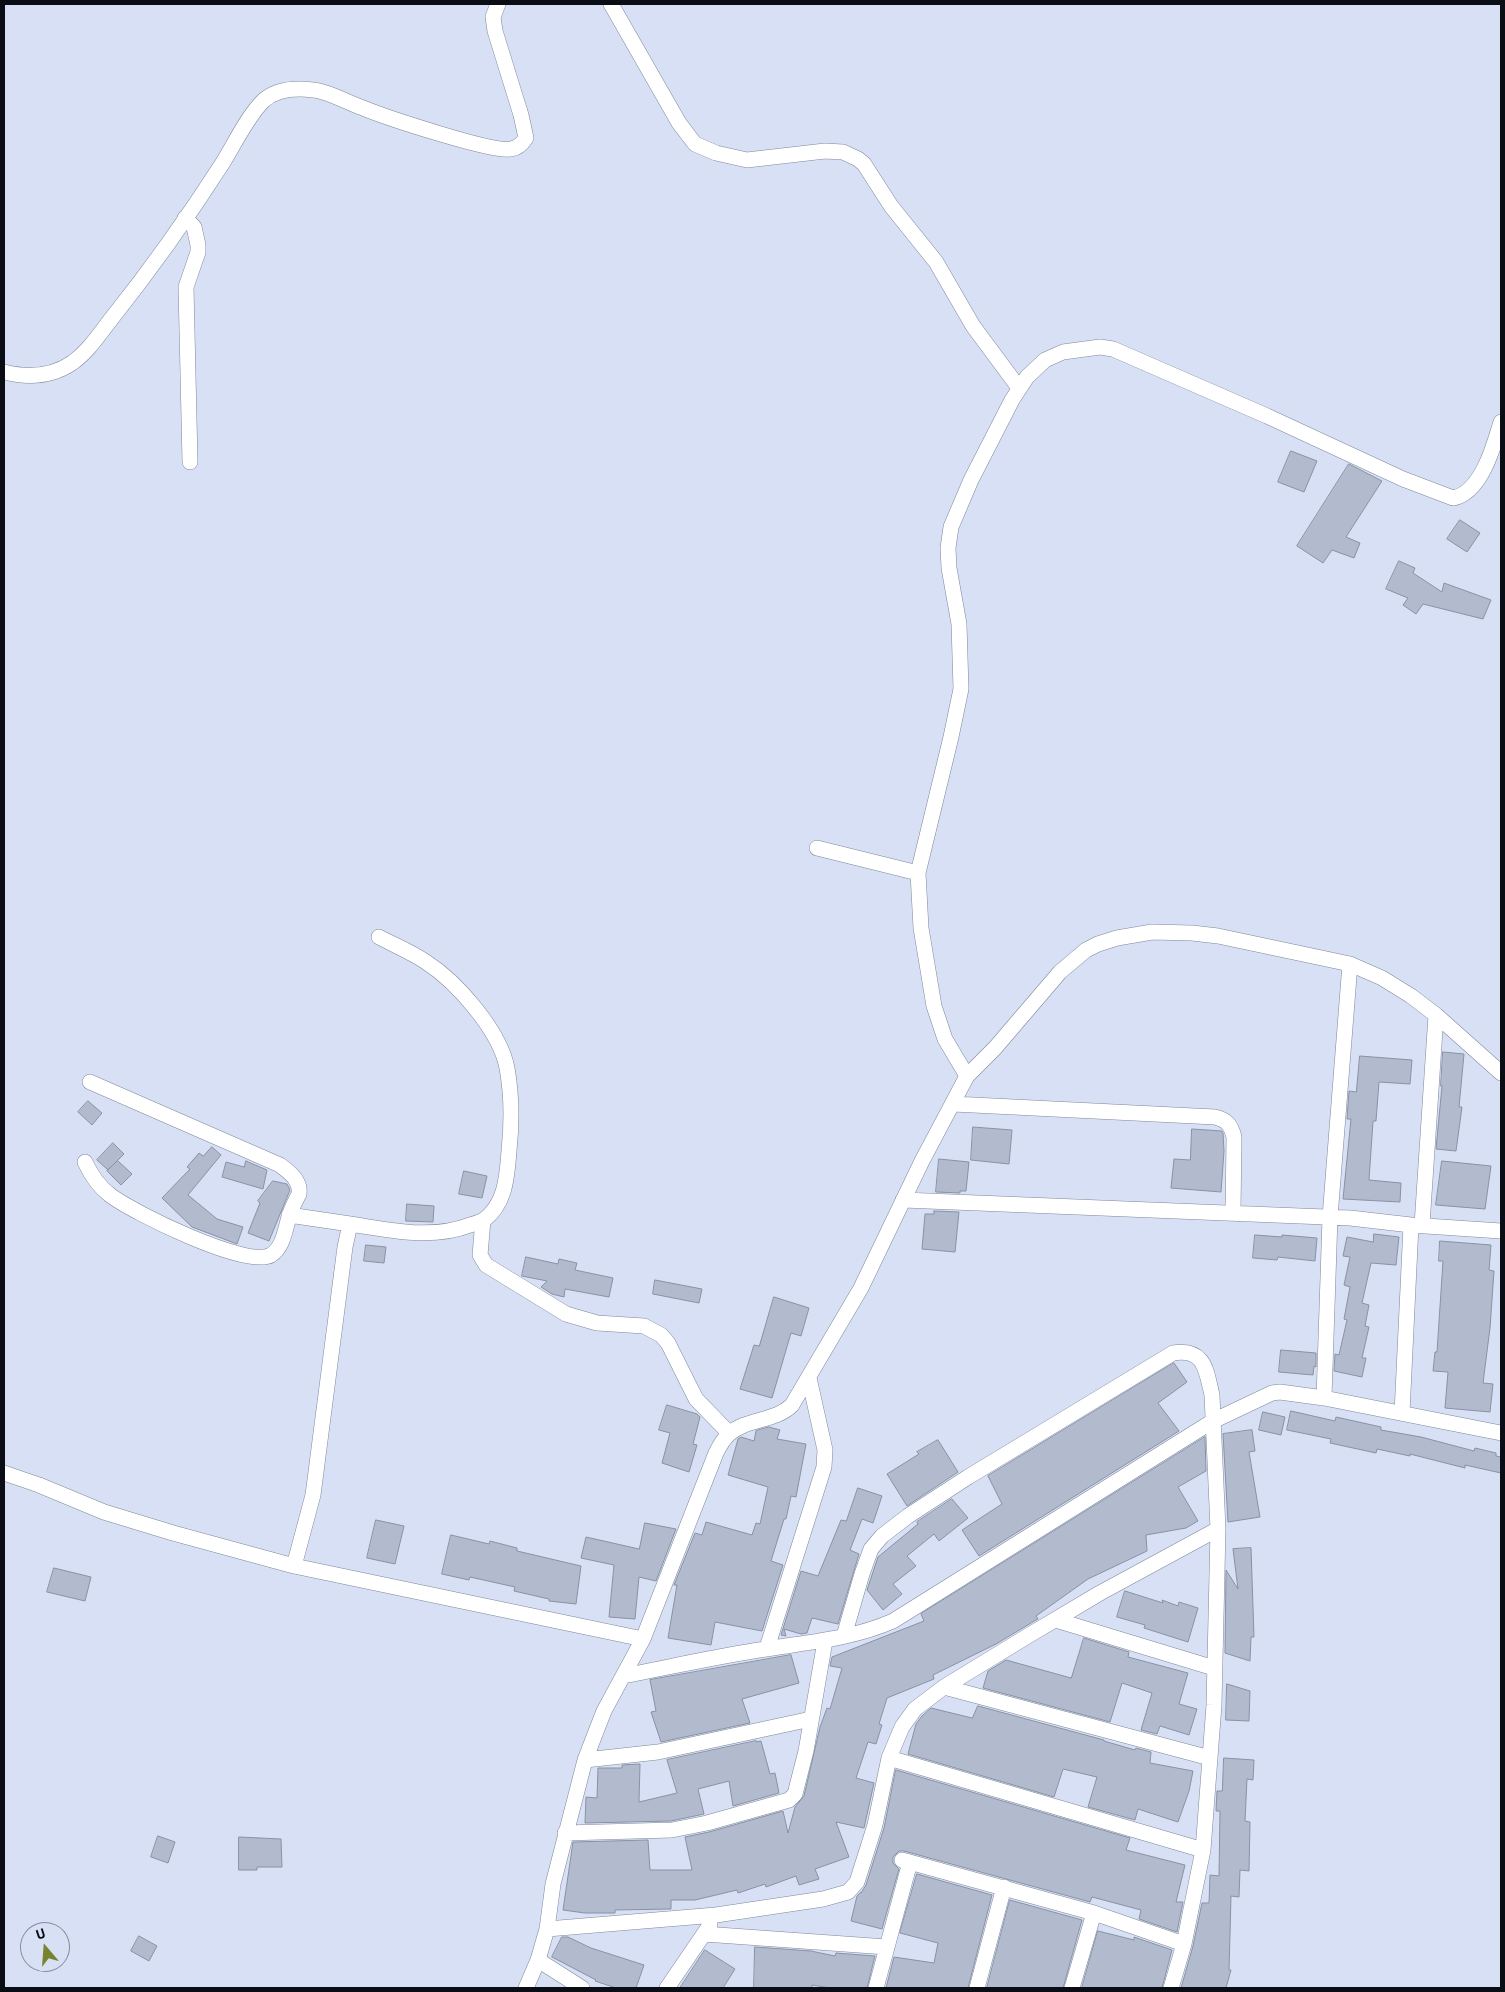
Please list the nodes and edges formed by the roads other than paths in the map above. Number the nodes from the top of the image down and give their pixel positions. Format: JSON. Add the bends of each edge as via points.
{"nodes":[{"id":1,"x":498,"y":4,"type":"edge"},
{"id":2,"x":610,"y":4,"type":"edge"},
{"id":3,"x":185,"y":218,"type":"junction"},
{"id":4,"x":4,"y":372,"type":"edge"},
{"id":5,"x":1019,"y":388,"type":"junction"},
{"id":6,"x":1501,"y":422,"type":"edge"},
{"id":7,"x":190,"y":462,"type":"dead end"},
{"id":8,"x":817,"y":848,"type":"dead end"},
{"id":9,"x":918,"y":873,"type":"junction"},
{"id":10,"x":379,"y":937,"type":"dead end"},
{"id":11,"x":1350,"y":964,"type":"junction"},
{"id":12,"x":1436,"y":1015,"type":"junction"},
{"id":13,"x":1501,"y":1073,"type":"edge"},
{"id":14,"x":967,"y":1076,"type":"junction"},
{"id":15,"x":90,"y":1082,"type":"dead end"},
{"id":16,"x":953,"y":1104,"type":"junction"},
{"id":17,"x":85,"y":1162,"type":"dead end"},
{"id":18,"x":904,"y":1200,"type":"junction"},
{"id":19,"x":1232,"y":1213,"type":"junction"},
{"id":20,"x":289,"y":1215,"type":"junction"},
{"id":21,"x":1330,"y":1217,"type":"junction"},
{"id":22,"x":484,"y":1220,"type":"junction"},
{"id":23,"x":350,"y":1224,"type":"junction"},
{"id":24,"x":1416,"y":1225,"type":"junction"},
{"id":25,"x":1501,"y":1231,"type":"edge"},
{"id":26,"x":809,"y":1378,"type":"junction"},
{"id":27,"x":1324,"y":1398,"type":"junction"},
{"id":28,"x":1402,"y":1413,"type":"junction"},
{"id":29,"x":1213,"y":1421,"type":"junction"},
{"id":30,"x":1501,"y":1433,"type":"edge"},
{"id":31,"x":729,"y":1434,"type":"junction"},
{"id":32,"x":4,"y":1472,"type":"edge"},
{"id":33,"x":1218,"y":1529,"type":"junction"},
{"id":34,"x":294,"y":1566,"type":"junction"},
{"id":35,"x":1056,"y":1620,"type":"junction"},
{"id":36,"x":844,"y":1636,"type":"junction"},
{"id":37,"x":643,"y":1639,"type":"junction"},
{"id":38,"x":825,"y":1641,"type":"junction"},
{"id":39,"x":767,"y":1648,"type":"junction"},
{"id":40,"x":1214,"y":1668,"type":"junction"},
{"id":41,"x":623,"y":1676,"type":"junction"},
{"id":42,"x":944,"y":1687,"type":"junction"},
{"id":43,"x":811,"y":1719,"type":"junction"},
{"id":44,"x":889,"y":1758,"type":"junction"},
{"id":45,"x":1210,"y":1758,"type":"junction"},
{"id":46,"x":585,"y":1760,"type":"junction"},
{"id":47,"x":565,"y":1834,"type":"junction"},
{"id":48,"x":1203,"y":1850,"type":"junction"},
{"id":49,"x":1004,"y":1887,"type":"junction"},
{"id":50,"x":1094,"y":1913,"type":"junction"},
{"id":51,"x":716,"y":1915,"type":"junction"},
{"id":52,"x":547,"y":1929,"type":"junction"},
{"id":53,"x":704,"y":1934,"type":"junction"},
{"id":54,"x":1184,"y":1944,"type":"junction"},
{"id":55,"x":887,"y":1947,"type":"junction"},
{"id":56,"x":538,"y":1960,"type":"junction"},
{"id":57,"x":526,"y":1988,"type":"edge"},
{"id":58,"x":582,"y":1988,"type":"edge"},
{"id":59,"x":667,"y":1988,"type":"edge"},
{"id":60,"x":876,"y":1988,"type":"edge"},
{"id":61,"x":977,"y":1988,"type":"edge"},
{"id":62,"x":1072,"y":1988,"type":"edge"},
{"id":63,"x":1171,"y":1988,"type":"edge"}],
"edges":[{"from":1,"to":3,"type":"street","via":[[493,17],[495,31],[526,138],[517,148],[503,150],[476,144],[315,90],[286,90],[264,101]]},
{"from":2,"to":5,"type":"street","via":[[694,144],[747,160],[825,151],[843,152],[864,164],[891,206],[936,262],[973,326]]},
{"from":3,"to":4,"type":"street","via":[[84,354],[55,372],[33,377]]},
{"from":3,"to":7,"type":"street","via":[[194,227],[198,245],[186,287]]},
{"from":5,"to":6,"type":"street","via":[[1045,360],[1064,352],[1100,347],[1114,349],[1403,479],[1453,498],[1471,489],[1490,456]]},
{"from":5,"to":9,"type":"street","via":[[971,480],[951,527],[949,568],[959,624],[961,689]]},
{"from":8,"to":9,"type":"street"},
{"from":9,"to":14,"type":"street","via":[[921,928],[934,1006],[945,1039]]},
{"from":10,"to":22,"type":"street","via":[[425,961],[447,977],[478,1010],[502,1052],[512,1109],[506,1187],[498,1205]]},
{"from":11,"to":12,"type":"street","via":[[1382,978]]},
{"from":11,"to":14,"type":"street","via":[[1192,933],[1152,932],[1117,938],[1086,950],[1060,972]]},
{"from":11,"to":21,"type":"street"},
{"from":12,"to":13,"type":"street"},
{"from":12,"to":24,"type":"street"},
{"from":14,"to":16,"type":"street"},
{"from":15,"to":20,"type":"street","via":[[280,1165],[290,1173],[300,1189]]},
{"from":16,"to":18,"type":"street"},
{"from":16,"to":19,"type":"street","via":[[1223,1119],[1232,1128],[1234,1137]]},
{"from":17,"to":20,"type":"street","via":[[93,1178],[109,1195],[134,1211],[223,1251],[252,1257],[269,1256],[282,1240]]},
{"from":18,"to":19,"type":"street"},
{"from":18,"to":26,"type":"street","via":[[860,1288]]},
{"from":19,"to":21,"type":"street"},
{"from":20,"to":23,"type":"street"},
{"from":21,"to":24,"type":"street"},
{"from":21,"to":27,"type":"street"},
{"from":22,"to":23,"type":"street","via":[[446,1232],[415,1234]]},
{"from":22,"to":31,"type":"street","via":[[480,1255],[486,1265],[566,1314],[597,1323],[644,1326],[661,1335],[696,1399]]},
{"from":23,"to":34,"type":"street","via":[[313,1495]]},
{"from":24,"to":25,"type":"street"},
{"from":24,"to":28,"type":"street"},
{"from":26,"to":31,"type":"street","via":[[792,1405],[782,1414],[753,1422]]},
{"from":26,"to":39,"type":"street","via":[[825,1450],[824,1467]]},
{"from":27,"to":28,"type":"street"},
{"from":27,"to":29,"type":"street","via":[[1272,1393]]},
{"from":28,"to":30,"type":"street"},
{"from":29,"to":33,"type":"street"},
{"from":29,"to":36,"type":"street","via":[[893,1621]]},
{"from":29,"to":36,"type":"street","via":[[1212,1395],[1201,1359],[1195,1354],[1173,1353],[968,1477],[882,1536],[871,1549]]},
{"from":31,"to":37,"type":"street","via":[[716,1453]]},
{"from":32,"to":34,"type":"street","via":[[104,1512]]},
{"from":33,"to":35,"type":"street"},
{"from":33,"to":40,"type":"street"},
{"from":34,"to":37,"type":"street"},
{"from":35,"to":40,"type":"street"},
{"from":35,"to":42,"type":"street"},
{"from":36,"to":38,"type":"street"},
{"from":37,"to":41,"type":"street"},
{"from":38,"to":39,"type":"street"},
{"from":38,"to":43,"type":"street"},
{"from":39,"to":41,"type":"street"},
{"from":40,"to":45,"type":"street"},
{"from":41,"to":46,"type":"street","via":[[604,1711]]},
{"from":42,"to":44,"type":"street","via":[[907,1718]]},
{"from":42,"to":45,"type":"street"},
{"from":43,"to":46,"type":"street","via":[[658,1752]]},
{"from":43,"to":47,"type":"street","via":[[798,1787],[792,1798],[784,1802],[707,1823],[667,1830]]},
{"from":44,"to":48,"type":"street"},
{"from":44,"to":51,"type":"street","via":[[875,1825],[860,1876],[852,1888],[823,1899]]},
{"from":45,"to":48,"type":"street"},
{"from":46,"to":47,"type":"street"},
{"from":47,"to":52,"type":"street"},
{"from":48,"to":54,"type":"street"},
{"from":49,"to":50,"type":"street"},
{"from":49,"to":55,"type":"street","via":[[906,1861]]},
{"from":49,"to":61,"type":"street"},
{"from":50,"to":54,"type":"street"},
{"from":50,"to":62,"type":"street"},
{"from":51,"to":52,"type":"street"},
{"from":51,"to":53,"type":"street"},
{"from":52,"to":56,"type":"street"},
{"from":53,"to":55,"type":"street"},
{"from":53,"to":59,"type":"street"},
{"from":54,"to":63,"type":"street"},
{"from":55,"to":60,"type":"street"},
{"from":56,"to":57,"type":"street"},
{"from":56,"to":58,"type":"street"}]}
